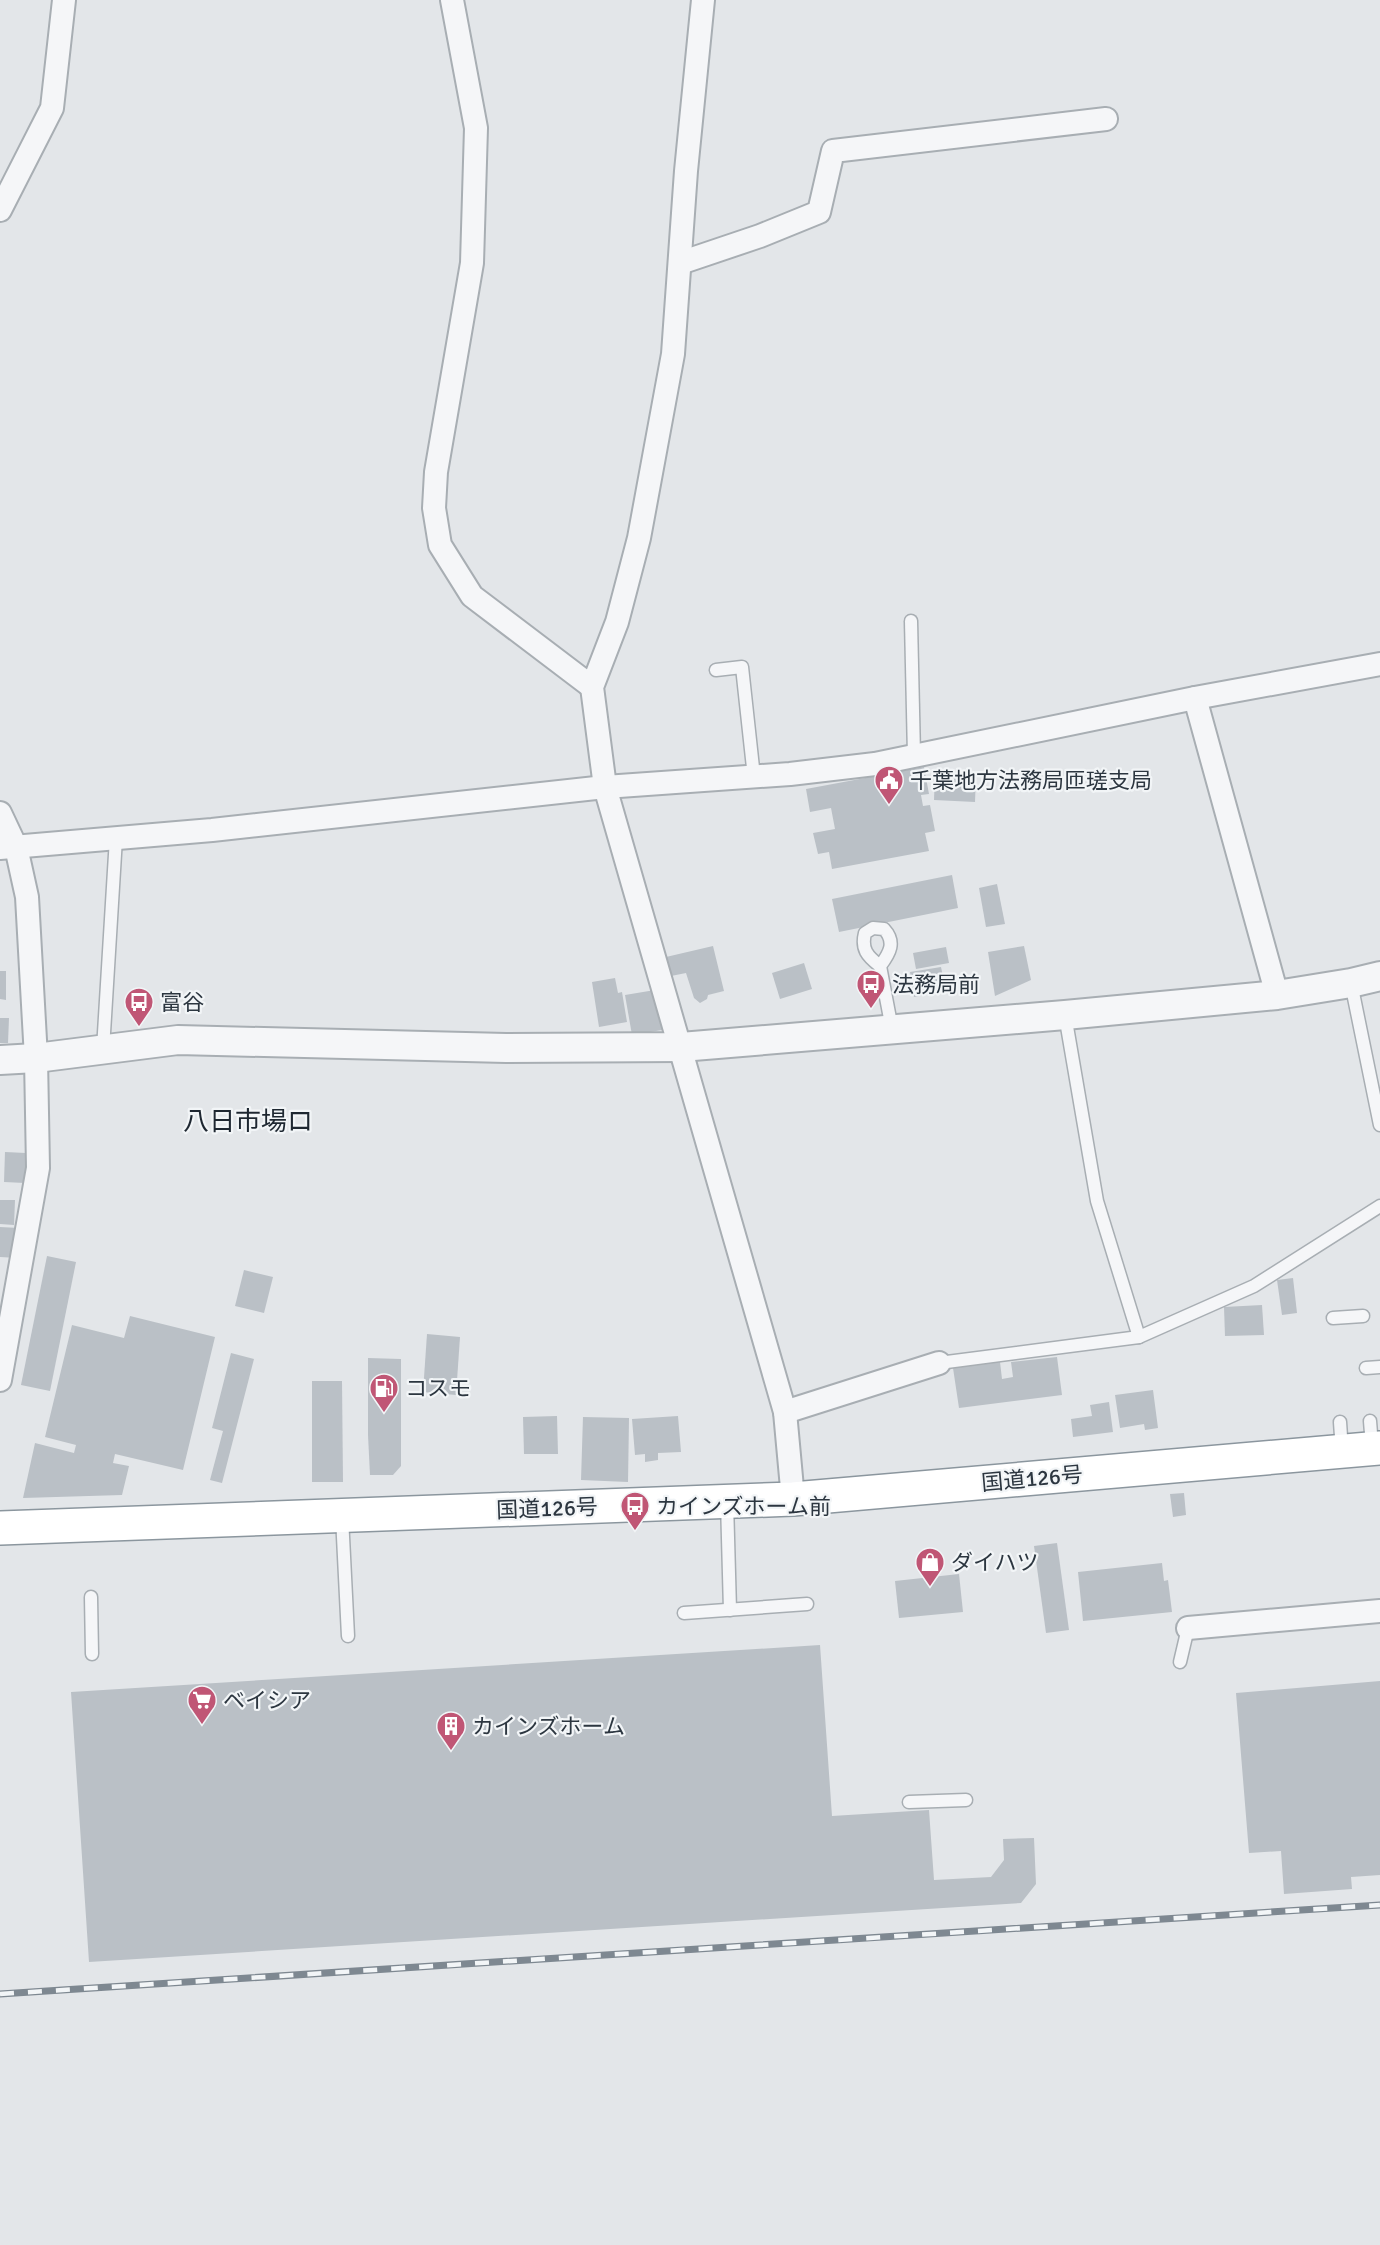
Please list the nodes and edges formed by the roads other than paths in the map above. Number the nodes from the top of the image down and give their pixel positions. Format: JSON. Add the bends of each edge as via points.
{"nodes":[{"id":1,"x":64,"y":0,"type":"edge"},
{"id":2,"x":452,"y":0,"type":"edge"},
{"id":3,"x":703,"y":0,"type":"edge"},
{"id":4,"x":1106,"y":119,"type":"dead end"},
{"id":5,"x":0,"y":210,"type":"edge"},
{"id":6,"x":680,"y":263,"type":"junction"},
{"id":7,"x":911,"y":621,"type":"dead end"},
{"id":8,"x":1380,"y":664,"type":"edge"},
{"id":9,"x":716,"y":670,"type":"dead end"},
{"id":10,"x":592,"y":687,"type":"junction"},
{"id":11,"x":1195,"y":698,"type":"junction"},
{"id":12,"x":914,"y":756,"type":"junction"},
{"id":13,"x":754,"y":777,"type":"junction"},
{"id":14,"x":605,"y":787,"type":"junction"},
{"id":15,"x":0,"y":813,"type":"edge"},
{"id":16,"x":116,"y":838,"type":"junction"},
{"id":17,"x":8,"y":847,"type":"edge"},
{"id":18,"x":880,"y":966,"type":"dead end"},
{"id":19,"x":1380,"y":976,"type":"edge"},
{"id":20,"x":1351,"y":983,"type":"junction"},
{"id":21,"x":1278,"y":995,"type":"junction"},
{"id":22,"x":1065,"y":1015,"type":"junction"},
{"id":23,"x":892,"y":1029,"type":"junction"},
{"id":24,"x":681,"y":1047,"type":"junction"},
{"id":25,"x":104,"y":1049,"type":"junction"},
{"id":26,"x":36,"y":1058,"type":"junction"},
{"id":27,"x":0,"y":1060,"type":"edge"},
{"id":28,"x":1380,"y":1125,"type":"edge"},
{"id":29,"x":1380,"y":1206,"type":"edge"},
{"id":30,"x":1363,"y":1316,"type":"dead end"},
{"id":31,"x":1333,"y":1318,"type":"dead end"},
{"id":32,"x":1139,"y":1337,"type":"junction"},
{"id":33,"x":939,"y":1363,"type":"joint"},
{"id":34,"x":1380,"y":1367,"type":"edge"},
{"id":35,"x":1366,"y":1368,"type":"dead end"},
{"id":36,"x":0,"y":1380,"type":"edge"},
{"id":37,"x":785,"y":1412,"type":"junction"},
{"id":38,"x":1361,"y":1438,"type":"edge"},
{"id":39,"x":793,"y":1499,"type":"junction"},
{"id":40,"x":727,"y":1501,"type":"junction"},
{"id":41,"x":342,"y":1515,"type":"junction"},
{"id":42,"x":0,"y":1528,"type":"edge"},
{"id":43,"x":91,"y":1597,"type":"dead end"},
{"id":44,"x":807,"y":1604,"type":"dead end"},
{"id":45,"x":730,"y":1610,"type":"junction"},
{"id":46,"x":1380,"y":1611,"type":"edge"},
{"id":47,"x":684,"y":1613,"type":"dead end"},
{"id":48,"x":1188,"y":1628,"type":"joint"},
{"id":49,"x":348,"y":1636,"type":"dead end"},
{"id":50,"x":92,"y":1654,"type":"dead end"},
{"id":51,"x":1180,"y":1662,"type":"dead end"},
{"id":52,"x":966,"y":1800,"type":"dead end"},
{"id":53,"x":909,"y":1802,"type":"dead end"}],
"edges":[{"from":1,"to":5,"type":"street","via":[[52,108]]},
{"from":2,"to":10,"type":"street","via":[[476,128],[472,263],[436,472],[434,508],[440,544],[472,596]]},
{"from":3,"to":6,"type":"street"},
{"from":4,"to":6,"type":"street","via":[[833,151],[819,212]]},
{"from":6,"to":10,"type":"street","via":[[673,354],[639,538],[617,622]]},
{"from":7,"to":12,"type":"lane"},
{"from":8,"to":11,"type":"street"},
{"from":9,"to":13,"type":"lane","via":[[742,667]]},
{"from":10,"to":14,"type":"street"},
{"from":11,"to":12,"type":"street"},
{"from":11,"to":21,"type":"street"},
{"from":12,"to":13,"type":"street"},
{"from":13,"to":14,"type":"street"},
{"from":14,"to":16,"type":"street"},
{"from":14,"to":24,"type":"street"},
{"from":15,"to":17,"type":"street"},
{"from":16,"to":17,"type":"street"},
{"from":16,"to":25,"type":"lane"},
{"from":17,"to":26,"type":"street","via":[[27,897]]},
{"from":18,"to":23,"type":"lane"},
{"from":19,"to":20,"type":"street"},
{"from":20,"to":21,"type":"street"},
{"from":20,"to":28,"type":"lane"},
{"from":21,"to":22,"type":"street"},
{"from":22,"to":23,"type":"street"},
{"from":22,"to":32,"type":"lane","via":[[1097,1201]]},
{"from":23,"to":24,"type":"street"},
{"from":24,"to":25,"type":"street","via":[[506,1048],[178,1040]]},
{"from":24,"to":37,"type":"street"},
{"from":25,"to":26,"type":"street"},
{"from":26,"to":27,"type":"street"},
{"from":26,"to":36,"type":"street","via":[[38,1168]]},
{"from":29,"to":32,"type":"lane","via":[[1254,1286]]},
{"from":30,"to":31,"type":"lane"},
{"from":32,"to":33,"type":"lane"},
{"from":33,"to":37,"type":"street"},
{"from":34,"to":35,"type":"lane"},
{"from":37,"to":39,"type":"street"},
{"from":38,"to":39,"type":"highway","name":"国道126号"},
{"from":39,"to":40,"type":"highway","name":"国道126号"},
{"from":40,"to":41,"type":"highway","name":"国道126号"},
{"from":40,"to":45,"type":"lane"},
{"from":41,"to":42,"type":"highway","name":"国道126号"},
{"from":41,"to":49,"type":"lane"},
{"from":43,"to":50,"type":"lane"},
{"from":44,"to":45,"type":"lane"},
{"from":45,"to":47,"type":"lane"},
{"from":46,"to":48,"type":"street"},
{"from":48,"to":51,"type":"lane"},
{"from":52,"to":53,"type":"lane"}]}
